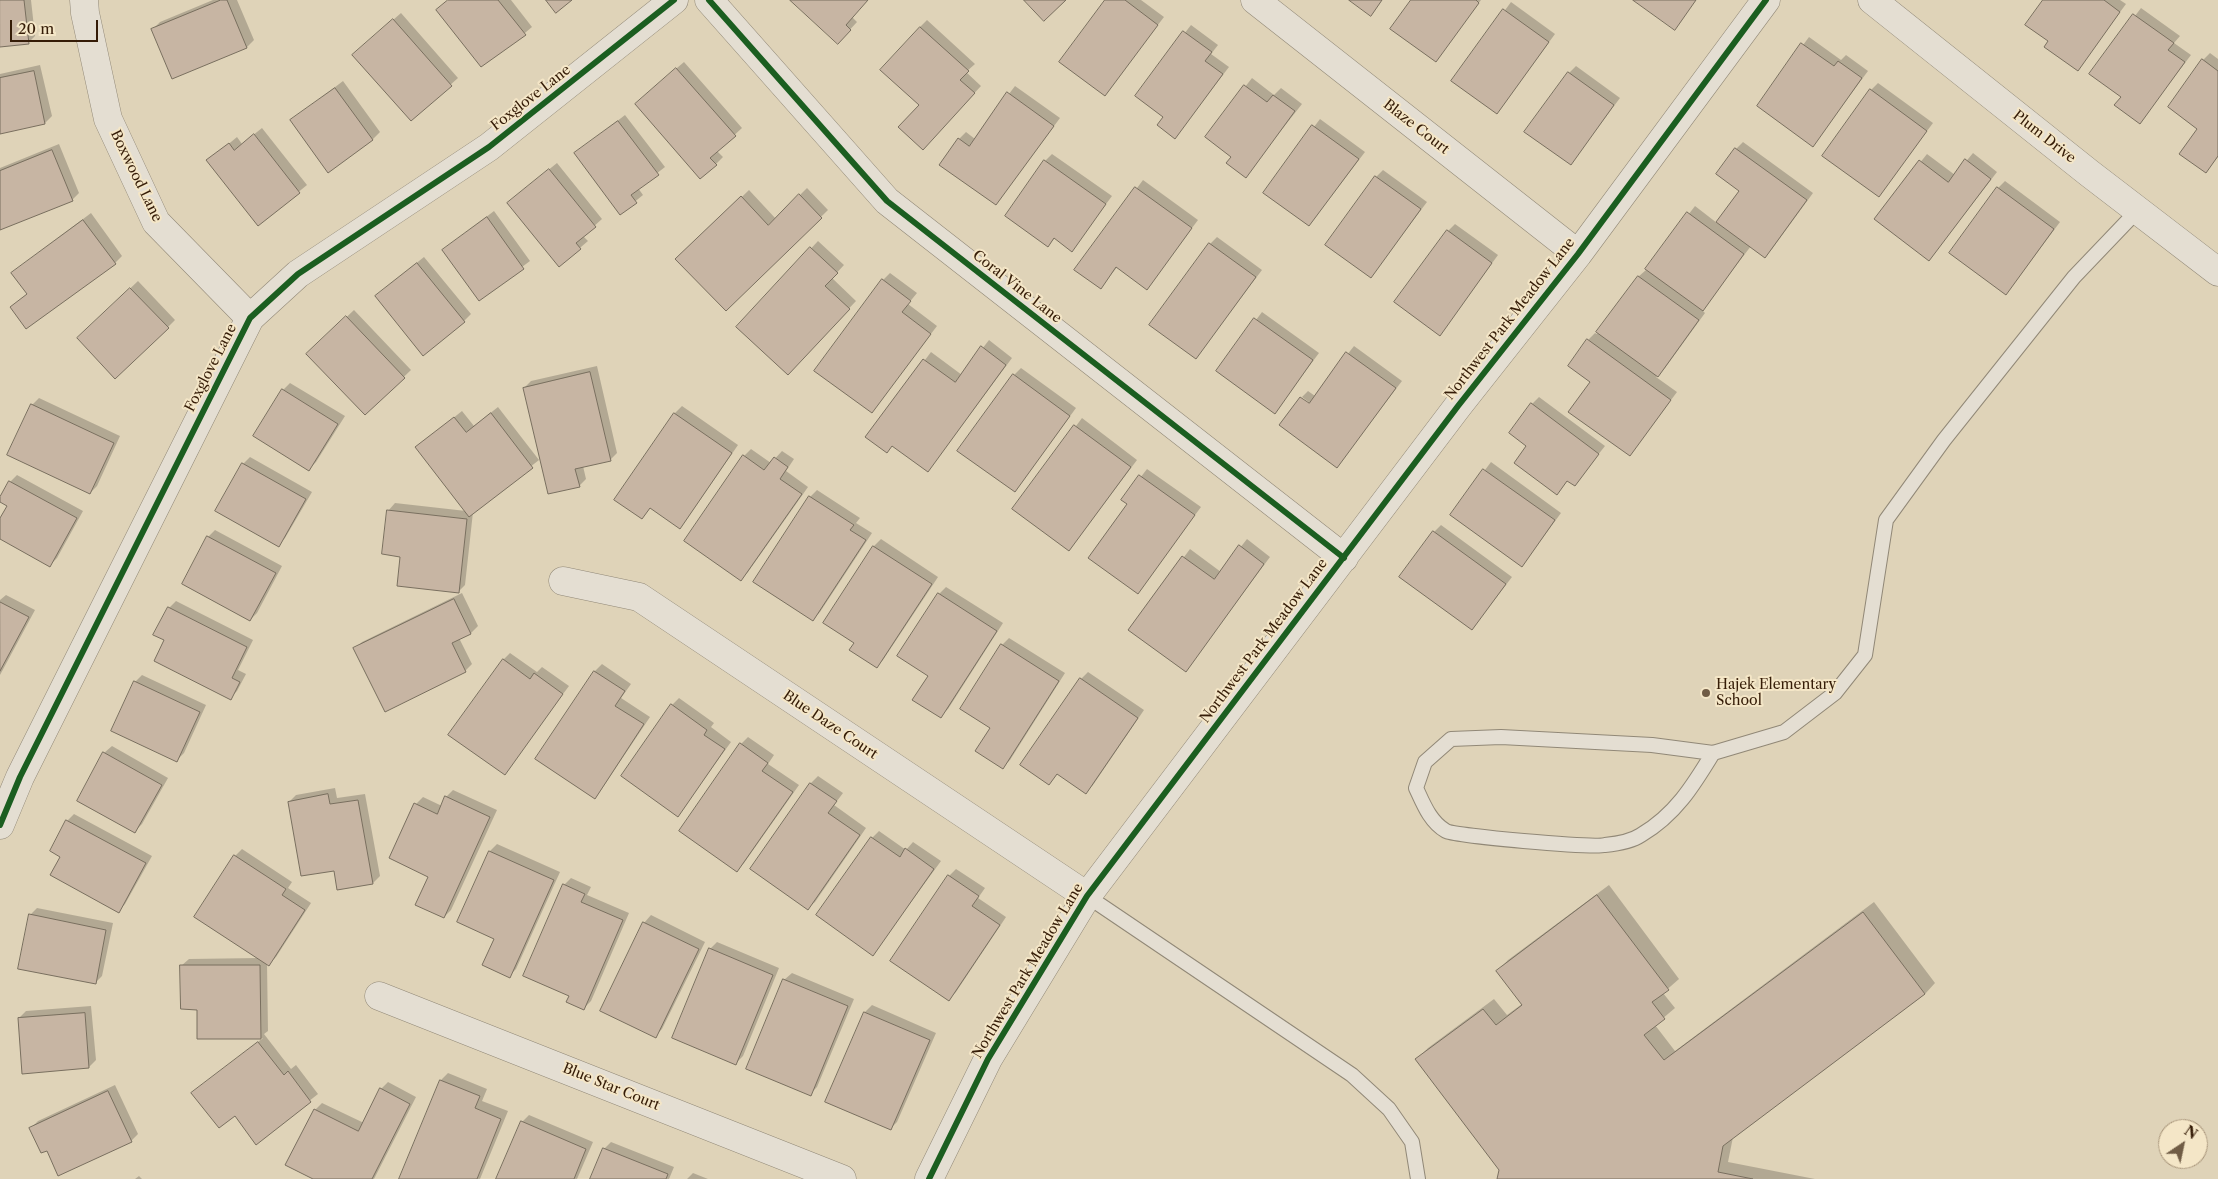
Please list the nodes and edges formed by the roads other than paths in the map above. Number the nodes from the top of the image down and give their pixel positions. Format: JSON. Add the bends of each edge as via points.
{"nodes":[{"id":1,"x":84,"y":0,"type":"edge"},
{"id":2,"x":674,"y":0,"type":"edge"},
{"id":3,"x":710,"y":0,"type":"edge"},
{"id":4,"x":1255,"y":0,"type":"edge"},
{"id":5,"x":1766,"y":0,"type":"edge"},
{"id":6,"x":1872,"y":0,"type":"edge"},
{"id":7,"x":2138,"y":210,"type":"junction"},
{"id":8,"x":1578,"y":254,"type":"junction"},
{"id":9,"x":2218,"y":272,"type":"edge"},
{"id":10,"x":250,"y":318,"type":"junction"},
{"id":11,"x":1344,"y":558,"type":"junction"},
{"id":12,"x":563,"y":581,"type":"dead end"},
{"id":13,"x":1713,"y":753,"type":"junction"},
{"id":14,"x":10,"y":772,"type":"edge"},
{"id":15,"x":0,"y":825,"type":"edge"},
{"id":16,"x":1087,"y":896,"type":"junction"},
{"id":17,"x":379,"y":996,"type":"dead end"},
{"id":18,"x":842,"y":1179,"type":"edge"},
{"id":19,"x":929,"y":1179,"type":"edge"},
{"id":20,"x":1418,"y":1179,"type":"edge"}],
"edges":[{"from":1,"to":10,"type":"street","name":"Boxwood Lane","via":[[108,119],[156,222]]},
{"from":2,"to":10,"type":"street","name":"Foxglove Lane","via":[[489,147],[298,274]]},
{"from":3,"to":11,"type":"street","name":"Coral Vine Lane","via":[[887,201]]},
{"from":4,"to":8,"type":"street","name":"Blaze Court"},
{"from":5,"to":8,"type":"street","name":"Northwest Park Meadow Lane"},
{"from":6,"to":7,"type":"street","name":"Plum Drive"},
{"from":7,"to":9,"type":"street","name":"Plum Drive"},
{"from":7,"to":13,"type":"lane","via":[[2074,277],[1944,440],[1886,520],[1865,655],[1835,693],[1784,732]]},
{"from":8,"to":11,"type":"street","name":"Northwest Park Meadow Lane"},
{"from":10,"to":14,"type":"street","name":"Foxglove Lane"},
{"from":11,"to":16,"type":"street","name":"Northwest Park Meadow Lane"},
{"from":12,"to":16,"type":"street","name":"Blue Daze Court","via":[[639,597]]},
{"from":13,"to":13,"type":"lane","via":[[1643,744],[1501,737],[1450,739],[1425,762],[1416,788],[1427,813],[1446,831],[1603,846],[1640,836],[1664,818],[1688,794]]},
{"from":14,"to":15,"type":"street","name":"Foxglove Lane"},
{"from":16,"to":19,"type":"street","name":"Northwest Park Meadow Lane","via":[[988,1059]]},
{"from":16,"to":20,"type":"lane","via":[[1352,1076],[1389,1109],[1412,1142]]},
{"from":17,"to":18,"type":"street","name":"Blue Star Court"}]}
